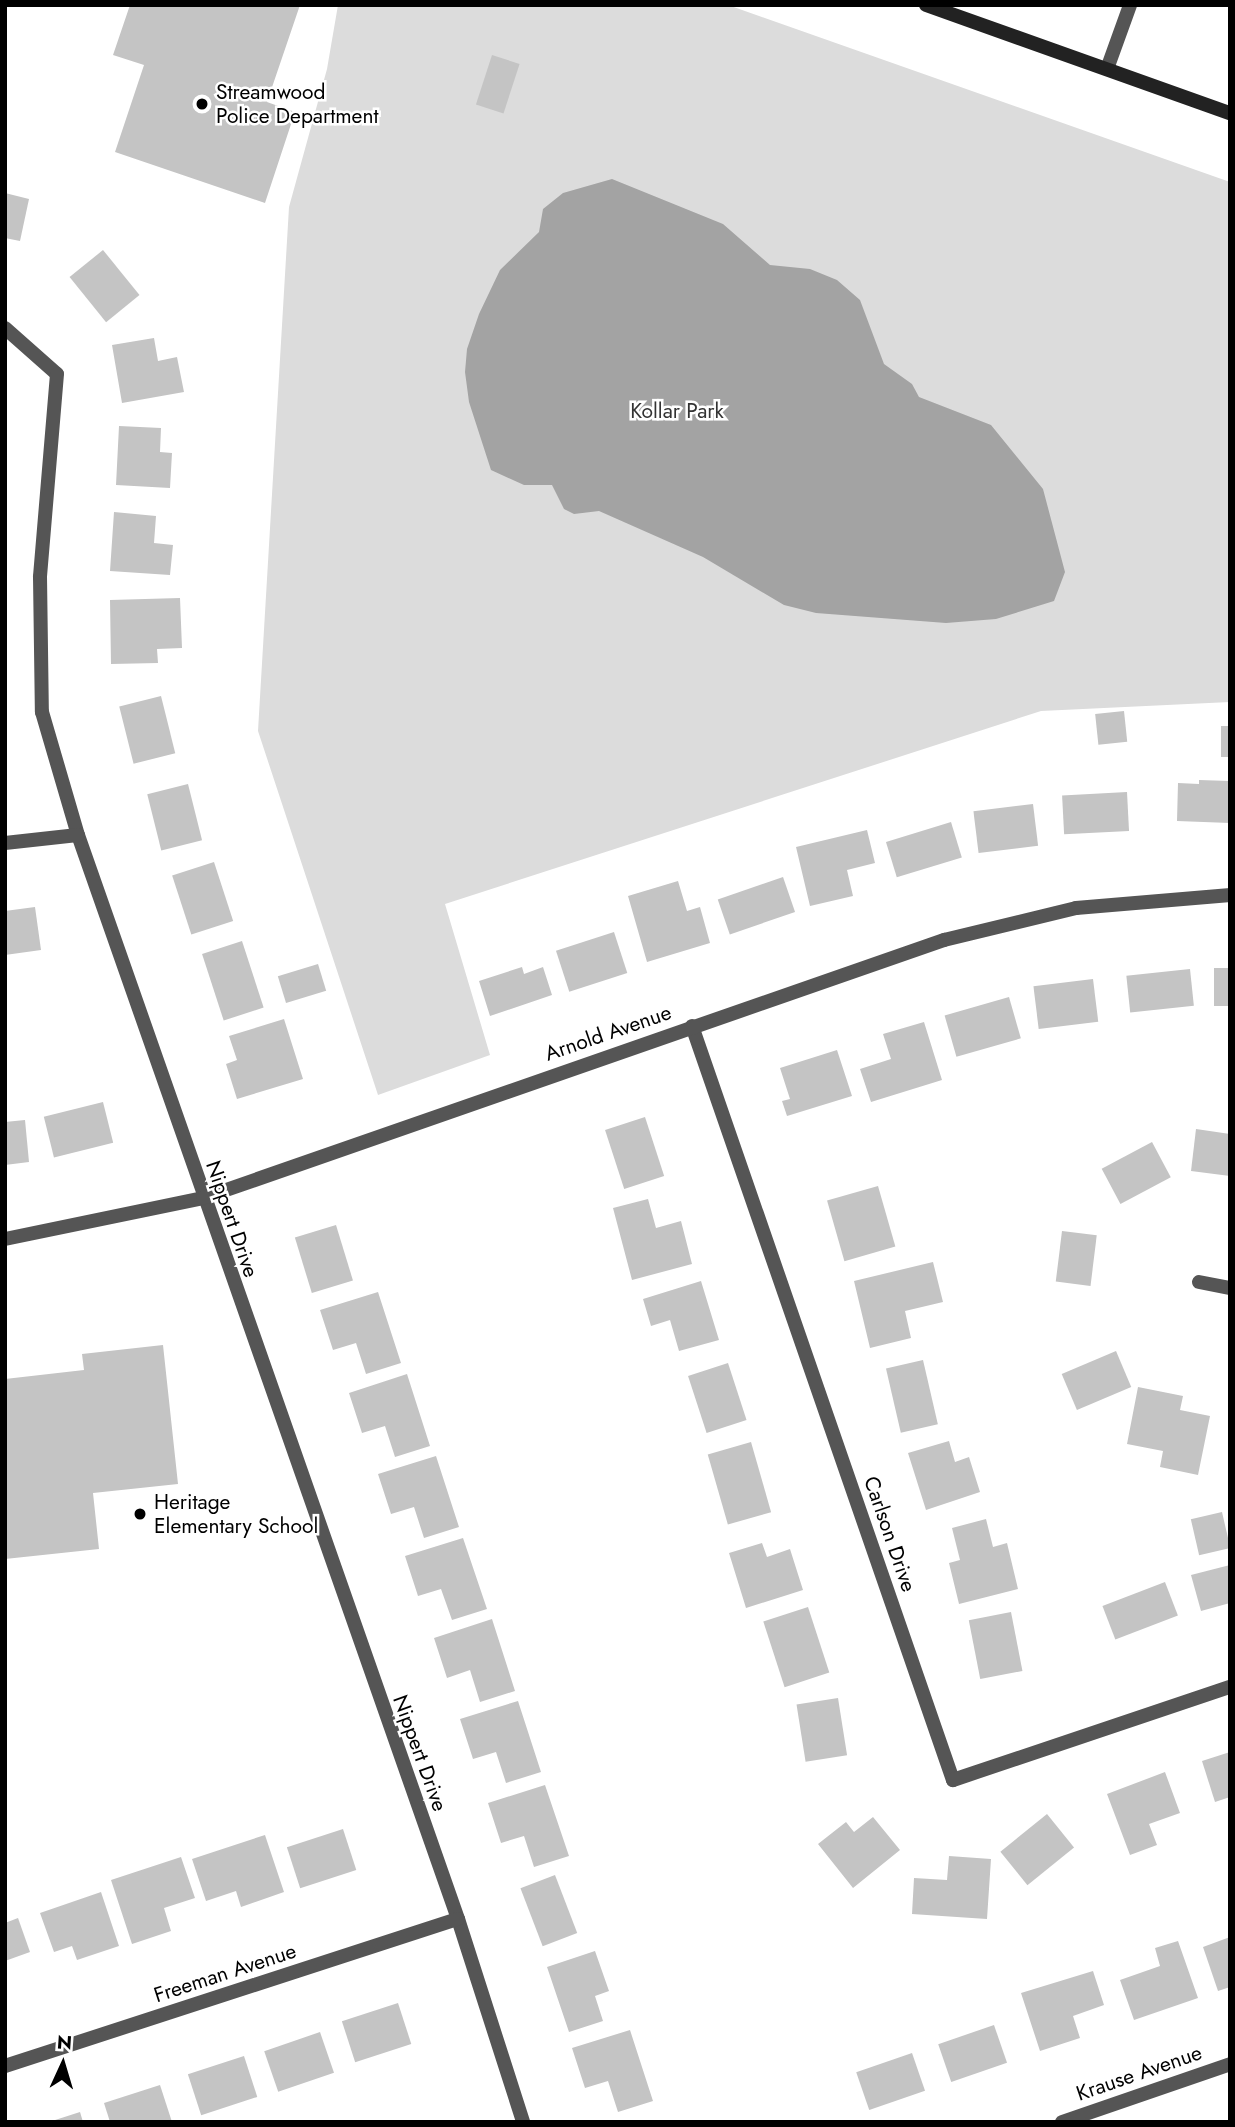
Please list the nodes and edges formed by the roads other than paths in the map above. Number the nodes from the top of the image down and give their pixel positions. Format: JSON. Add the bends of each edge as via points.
{"nodes":[{"id":1,"x":926,"y":5,"type":"edge"},
{"id":2,"x":1129,"y":5,"type":"edge"},
{"id":3,"x":1107,"y":69,"type":"junction"},
{"id":4,"x":1230,"y":113,"type":"edge"},
{"id":5,"x":5,"y":328,"type":"edge"},
{"id":6,"x":78,"y":835,"type":"junction"},
{"id":7,"x":5,"y":843,"type":"edge"},
{"id":8,"x":1230,"y":895,"type":"edge"},
{"id":9,"x":692,"y":1026,"type":"junction"},
{"id":10,"x":203,"y":1198,"type":"junction"},
{"id":11,"x":5,"y":1239,"type":"edge"},
{"id":12,"x":1199,"y":1282,"type":"dead end"},
{"id":13,"x":1230,"y":1288,"type":"edge"},
{"id":14,"x":1230,"y":1687,"type":"edge"},
{"id":15,"x":458,"y":1919,"type":"junction"},
{"id":16,"x":1230,"y":2064,"type":"edge"},
{"id":17,"x":5,"y":2066,"type":"edge"},
{"id":18,"x":523,"y":2122,"type":"edge"},
{"id":19,"x":1062,"y":2122,"type":"edge"}],
"edges":[{"from":1,"to":3,"type":"main road"},
{"from":2,"to":3,"type":"street"},
{"from":3,"to":4,"type":"main road"},
{"from":5,"to":6,"type":"street","name":"Nippert Drive","via":[[57,374],[40,577],[42,712]]},
{"from":6,"to":7,"type":"street"},
{"from":6,"to":10,"type":"street","name":"Nippert Drive"},
{"from":8,"to":9,"type":"street","name":"Arnold Avenue","via":[[1146,899],[1017,920],[944,940]]},
{"from":9,"to":10,"type":"street","name":"Arnold Avenue"},
{"from":9,"to":14,"type":"street","name":"Carlson Drive","via":[[953,1780]]},
{"from":10,"to":11,"type":"street","name":"Arnold Avenue"},
{"from":10,"to":15,"type":"street","name":"Nippert Drive"},
{"from":12,"to":13,"type":"street"},
{"from":15,"to":17,"type":"street","name":"Freeman Avenue"},
{"from":15,"to":18,"type":"street","name":"Nippert Drive"},
{"from":16,"to":19,"type":"street","name":"Krause Avenue"}]}
